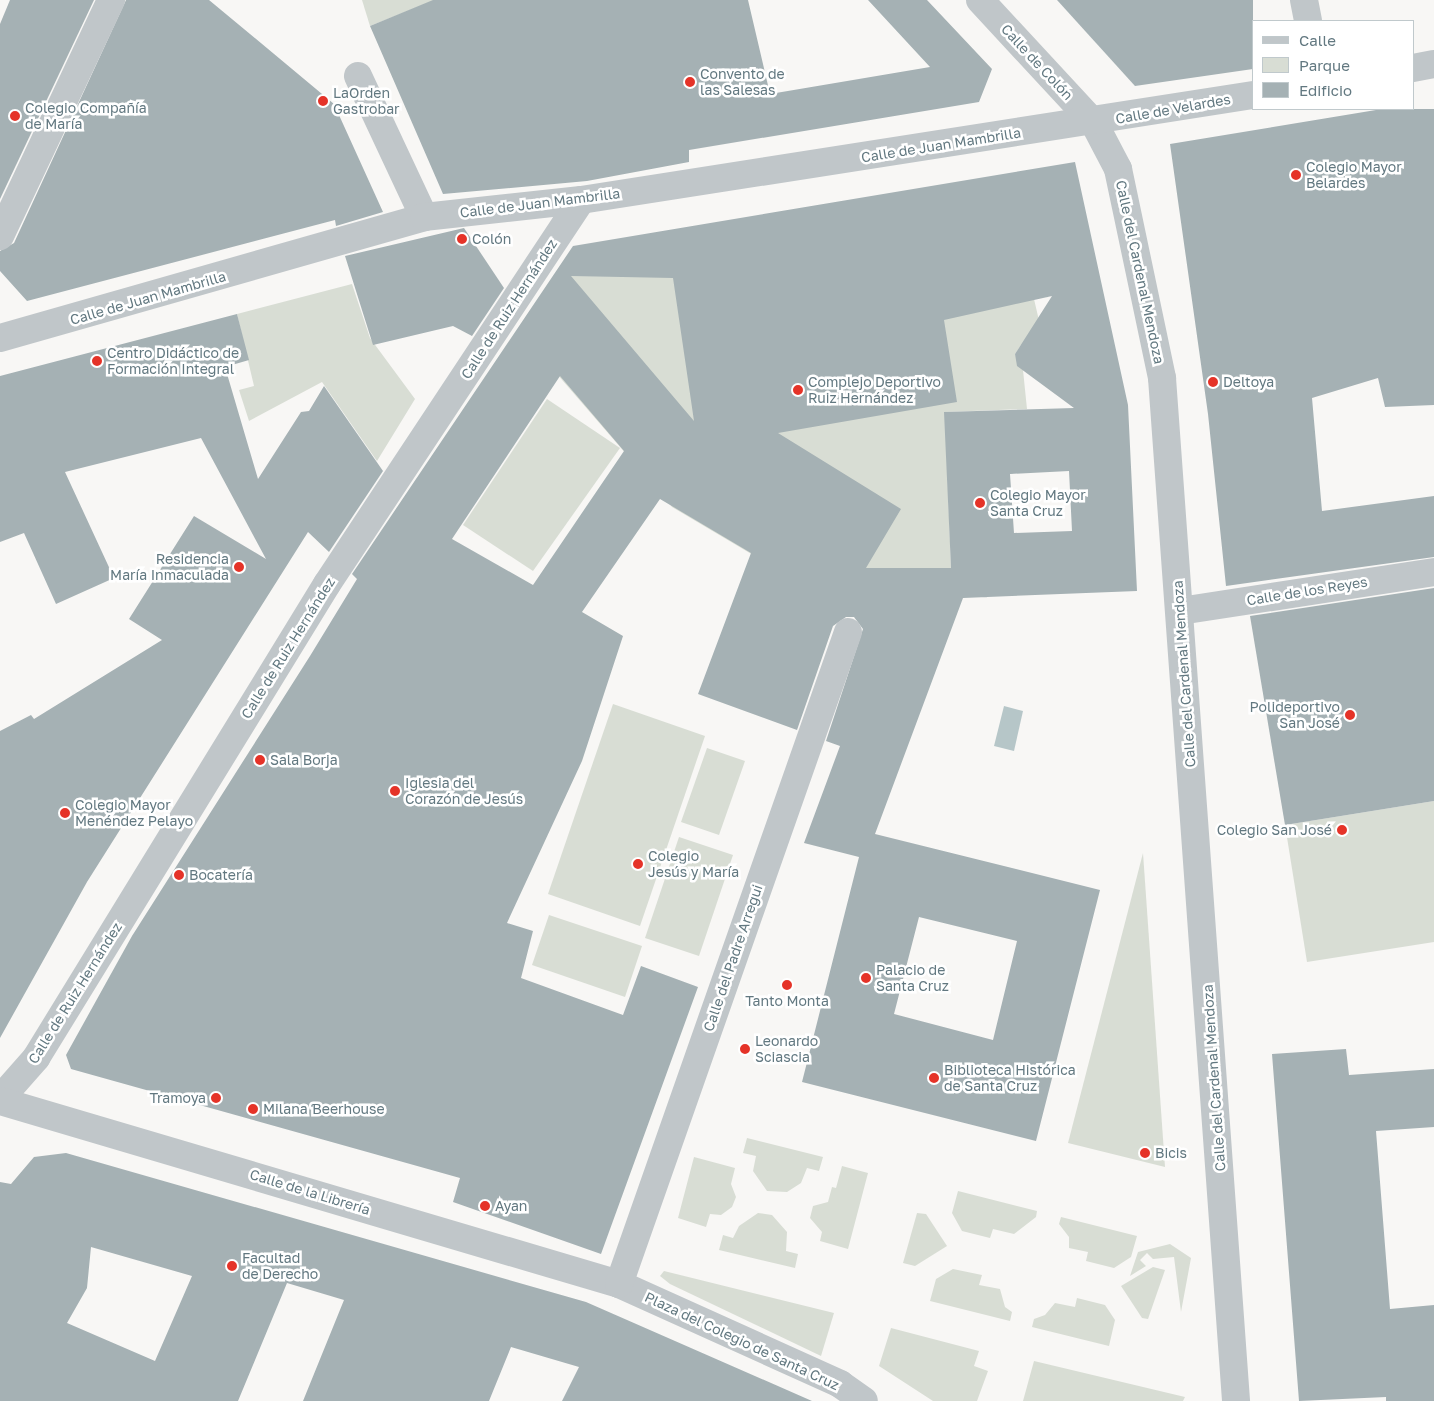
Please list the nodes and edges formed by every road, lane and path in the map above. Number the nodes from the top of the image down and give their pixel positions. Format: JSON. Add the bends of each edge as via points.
{"nodes":[{"id":1,"x":111,"y":0,"type":"edge"},
{"id":2,"x":980,"y":0,"type":"edge"},
{"id":3,"x":1304,"y":0,"type":"edge"},
{"id":4,"x":1308,"y":20,"type":"edge"},
{"id":5,"x":1434,"y":64,"type":"edge"},
{"id":6,"x":1414,"y":68,"type":"edge"},
{"id":7,"x":358,"y":76,"type":"dead end"},
{"id":8,"x":1252,"y":95,"type":"edge"},
{"id":9,"x":1094,"y":123,"type":"junction"},
{"id":10,"x":581,"y":200,"type":"junction"},
{"id":11,"x":424,"y":217,"type":"junction"},
{"id":12,"x":0,"y":236,"type":"edge"},
{"id":13,"x":0,"y":338,"type":"edge"},
{"id":14,"x":1434,"y":572,"type":"edge"},
{"id":15,"x":1180,"y":611,"type":"junction"},
{"id":16,"x":848,"y":632,"type":"dead end"},
{"id":17,"x":0,"y":1100,"type":"edge"},
{"id":18,"x":619,"y":1284,"type":"junction"},
{"id":19,"x":864,"y":1401,"type":"edge"},
{"id":20,"x":1236,"y":1401,"type":"edge"}],
"edges":[{"from":1,"to":12,"type":"street"},
{"from":2,"to":9,"type":"street","name":"Calle de Colón"},
{"from":3,"to":4,"type":"street"},
{"from":5,"to":6,"type":"street"},
{"from":7,"to":11,"type":"street"},
{"from":8,"to":9,"type":"street","name":"Calle de Velardes"},
{"from":9,"to":10,"type":"street","name":"Calle de Juan Mambrilla"},
{"from":9,"to":15,"type":"street","name":"Calle del Cardenal Mendoza","via":[[1124,190],[1162,378]]},
{"from":10,"to":11,"type":"street","name":"Calle de Juan Mambrilla"},
{"from":10,"to":17,"type":"street","name":"Calle de Ruiz Hernández","via":[[327,584],[36,1058]]},
{"from":11,"to":13,"type":"street","name":"Calle de Juan Mambrilla"},
{"from":14,"to":15,"type":"street","name":"Calle de los Reyes"},
{"from":15,"to":20,"type":"street","name":"Calle del Cardenal Mendoza"},
{"from":16,"to":18,"type":"street","name":"Calle del Padre Arregui"},
{"from":17,"to":18,"type":"street","name":"Calle de la Librería"},
{"from":18,"to":19,"type":"street","name":"Plaza del Colegio de Santa Cruz","via":[[840,1384]]}]}
